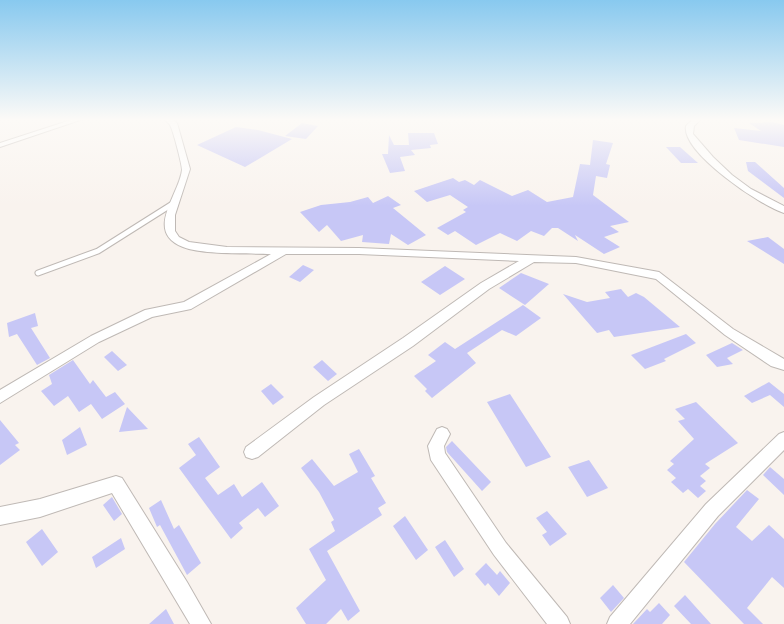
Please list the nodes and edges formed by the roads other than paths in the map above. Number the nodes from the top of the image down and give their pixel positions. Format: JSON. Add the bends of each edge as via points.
{"nodes":[{"id":1,"x":180,"y":148,"type":"edge"},
{"id":2,"x":700,"y":148,"type":"edge"},
{"id":3,"x":174,"y":202,"type":"junction"},
{"id":4,"x":784,"y":210,"type":"edge"},
{"id":5,"x":287,"y":249,"type":"junction"},
{"id":6,"x":533,"y":257,"type":"junction"},
{"id":7,"x":38,"y":273,"type":"dead end"},
{"id":8,"x":784,"y":365,"type":"edge"},
{"id":9,"x":0,"y":398,"type":"edge"},
{"id":10,"x":442,"y":434,"type":"dead end"},
{"id":11,"x":784,"y":440,"type":"edge"},
{"id":12,"x":252,"y":452,"type":"dead end"},
{"id":13,"x":0,"y":516,"type":"edge"},
{"id":14,"x":201,"y":624,"type":"edge"},
{"id":15,"x":560,"y":624,"type":"edge"},
{"id":16,"x":617,"y":624,"type":"edge"}],
"edges":[{"from":1,"to":3,"type":"street","via":[[186,169]]},
{"from":2,"to":4,"type":"street","via":[[730,180]]},
{"from":3,"to":5,"type":"street","via":[[170,231],[187,245],[227,250]]},
{"from":3,"to":7,"type":"lane","via":[[98,251]]},
{"from":5,"to":6,"type":"street"},
{"from":5,"to":9,"type":"street","via":[[186,306],[149,313],[95,339]]},
{"from":6,"to":8,"type":"street","via":[[576,260],[659,276],[729,332]]},
{"from":6,"to":12,"type":"street","via":[[319,400]]},
{"from":10,"to":15,"type":"street","via":[[436,446],[437,455],[500,549]]},
{"from":11,"to":16,"type":"street","via":[[712,510]]},
{"from":13,"to":14,"type":"street","via":[[116,484]]}]}
